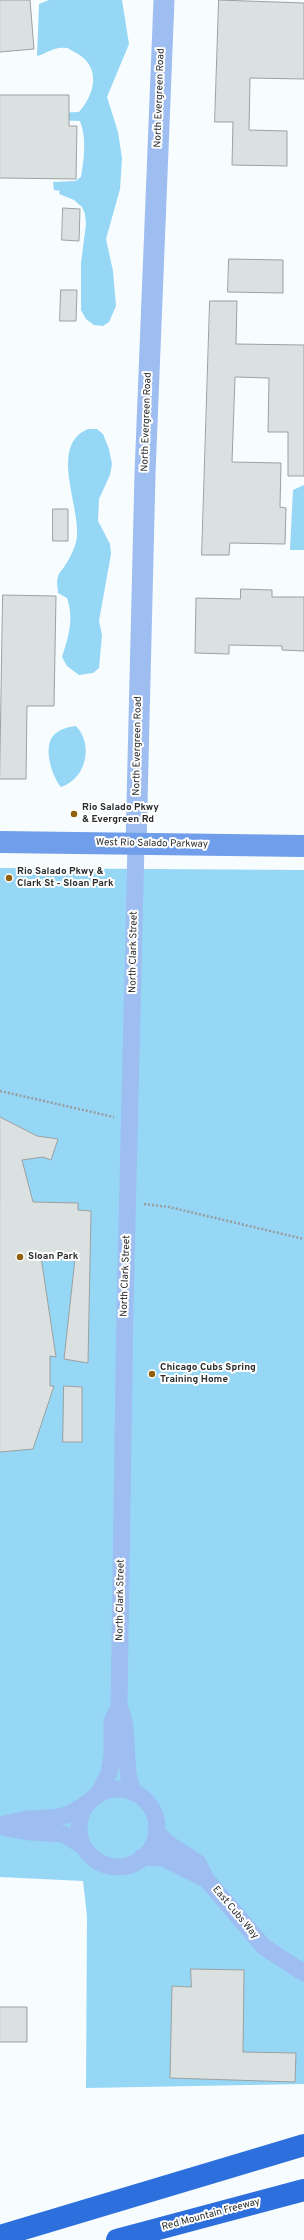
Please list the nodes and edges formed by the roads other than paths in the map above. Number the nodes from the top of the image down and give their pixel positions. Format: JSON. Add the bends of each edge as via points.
{"nodes":[{"id":1,"x":164,"y":0,"type":"edge"},
{"id":2,"x":0,"y":842,"type":"edge"},
{"id":3,"x":136,"y":844,"type":"junction"},
{"id":4,"x":304,"y":846,"type":"edge"},
{"id":5,"x":119,"y":1707,"type":"junction"},
{"id":6,"x":134,"y":1793,"type":"junction"},
{"id":7,"x":93,"y":1799,"type":"junction"},
{"id":8,"x":0,"y":1825,"type":"edge"},
{"id":9,"x":156,"y":1831,"type":"junction"},
{"id":10,"x":84,"y":1847,"type":"junction"},
{"id":11,"x":142,"y":1857,"type":"junction"},
{"id":12,"x":206,"y":1879,"type":"junction"},
{"id":13,"x":304,"y":1974,"type":"edge"},
{"id":14,"x":304,"y":2145,"type":"edge"},
{"id":15,"x":304,"y":2190,"type":"edge"},
{"id":16,"x":0,"y":2236,"type":"edge"},
{"id":17,"x":117,"y":2240,"type":"edge"}],
"edges":[{"from":1,"to":3,"type":"street","name":"North Evergreen Road","via":[[145,474]]},
{"from":2,"to":3,"type":"main road","name":"West Rio Salado Parkway"},
{"from":3,"to":4,"type":"main road","name":"West Rio Salado Parkway"},
{"from":3,"to":5,"type":"street","name":"North Clark Street"},
{"from":5,"to":6,"type":"street","name":"North Clark Street","via":[[125,1720],[127,1773]]},
{"from":5,"to":7,"type":"street","name":"North Clark Street","via":[[112,1721],[110,1768]]},
{"from":6,"to":7,"type":"street","via":[[118,1789]]},
{"from":6,"to":9,"type":"street","via":[[151,1808],[156,1821]]},
{"from":7,"to":8,"type":"street","via":[[77,1811],[58,1819],[28,1819]]},
{"from":7,"to":10,"type":"street","via":[[82,1814],[79,1825]]},
{"from":8,"to":10,"type":"street","name":"East Cubs Way","via":[[29,1832],[64,1834]]},
{"from":9,"to":11,"type":"street","name":"East Cubs Way","via":[[153,1845]]},
{"from":9,"to":12,"type":"street","name":"East Cubs Way","via":[[167,1842],[198,1863]]},
{"from":10,"to":11,"type":"street","name":"East Cubs Way","via":[[98,1861],[111,1866],[131,1864]]},
{"from":11,"to":12,"type":"street","name":"East Cubs Way","via":[[163,1858]]},
{"from":12,"to":13,"type":"street","name":"East Cubs Way","via":[[264,1947]]},
{"from":14,"to":16,"type":"highway"},
{"from":15,"to":17,"type":"highway","name":"Red Mountain Freeway"}]}
